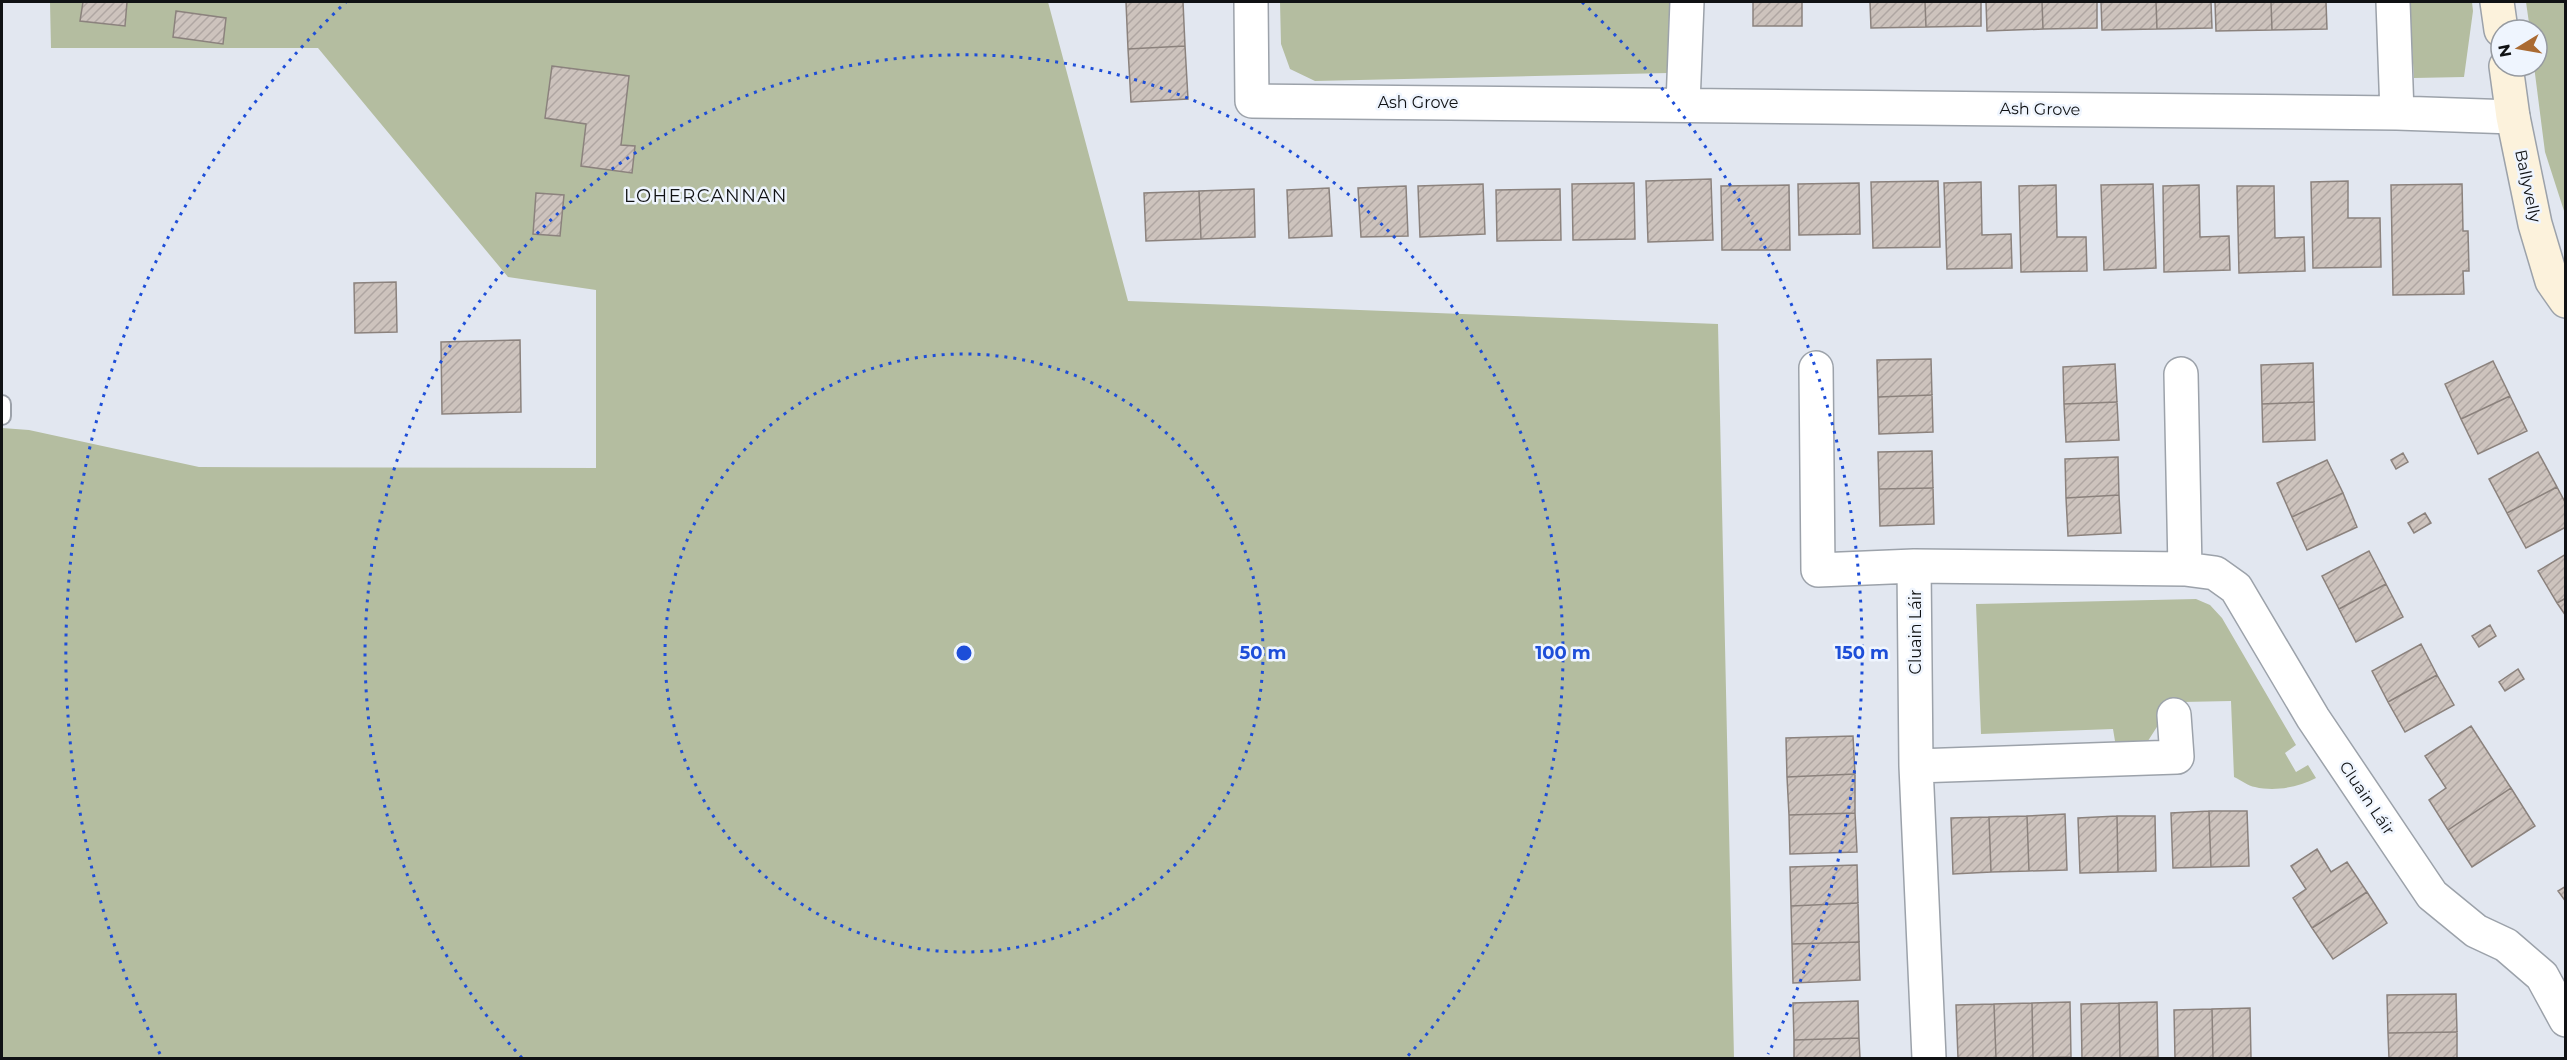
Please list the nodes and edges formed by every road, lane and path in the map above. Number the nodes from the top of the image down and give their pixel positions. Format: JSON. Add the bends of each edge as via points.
{"nodes":[{"id":1,"x":1251,"y":2,"type":"edge"},
{"id":2,"x":1687,"y":2,"type":"edge"},
{"id":3,"x":2393,"y":2,"type":"edge"},
{"id":4,"x":2497,"y":2,"type":"edge"},
{"id":5,"x":2499,"y":18,"type":"edge"},
{"id":6,"x":2508,"y":78,"type":"edge"},
{"id":7,"x":1683,"y":104,"type":"junction"},
{"id":8,"x":2397,"y":113,"type":"junction"},
{"id":9,"x":2513,"y":117,"type":"junction"},
{"id":10,"x":2565,"y":301,"type":"edge"},
{"id":11,"x":1816,"y":368,"type":"dead end"},
{"id":12,"x":2181,"y":374,"type":"dead end"},
{"id":13,"x":2,"y":404,"type":"edge"},
{"id":14,"x":2,"y":417,"type":"edge"},
{"id":15,"x":1914,"y":566,"type":"junction"},
{"id":16,"x":2185,"y":569,"type":"junction"},
{"id":17,"x":2174,"y":715,"type":"dead end"},
{"id":18,"x":1916,"y":766,"type":"junction"},
{"id":19,"x":2565,"y":1020,"type":"edge"},
{"id":20,"x":1929,"y":1059,"type":"edge"}],
"edges":[{"from":1,"to":7,"type":"street","name":"Ash Grove","via":[[1252,101]]},
{"from":2,"to":7,"type":"street"},
{"from":3,"to":8,"type":"street"},
{"from":4,"to":5,"type":"street"},
{"from":6,"to":9,"type":"street","name":"Ballyvelly"},
{"from":7,"to":8,"type":"street","name":"Ash Grove"},
{"from":8,"to":9,"type":"street","name":"Ash Grove"},
{"from":9,"to":10,"type":"street","name":"Ballyvelly","via":[[2535,224],[2552,281]]},
{"from":11,"to":15,"type":"street","name":"Cluain Láir","via":[[1818,570]]},
{"from":12,"to":16,"type":"street"},
{"from":13,"to":14,"type":"lane"},
{"from":15,"to":16,"type":"street","name":"Cluain Láir"},
{"from":15,"to":18,"type":"street","name":"Cluain Láir"},
{"from":16,"to":19,"type":"street","name":"Cluain Láir","via":[[2215,573],[2236,588],[2313,718],[2432,895],[2476,931],[2506,945],[2542,976]]},
{"from":17,"to":18,"type":"street","via":[[2176,757]]},
{"from":18,"to":20,"type":"street","name":"Cluain Láir"}]}
